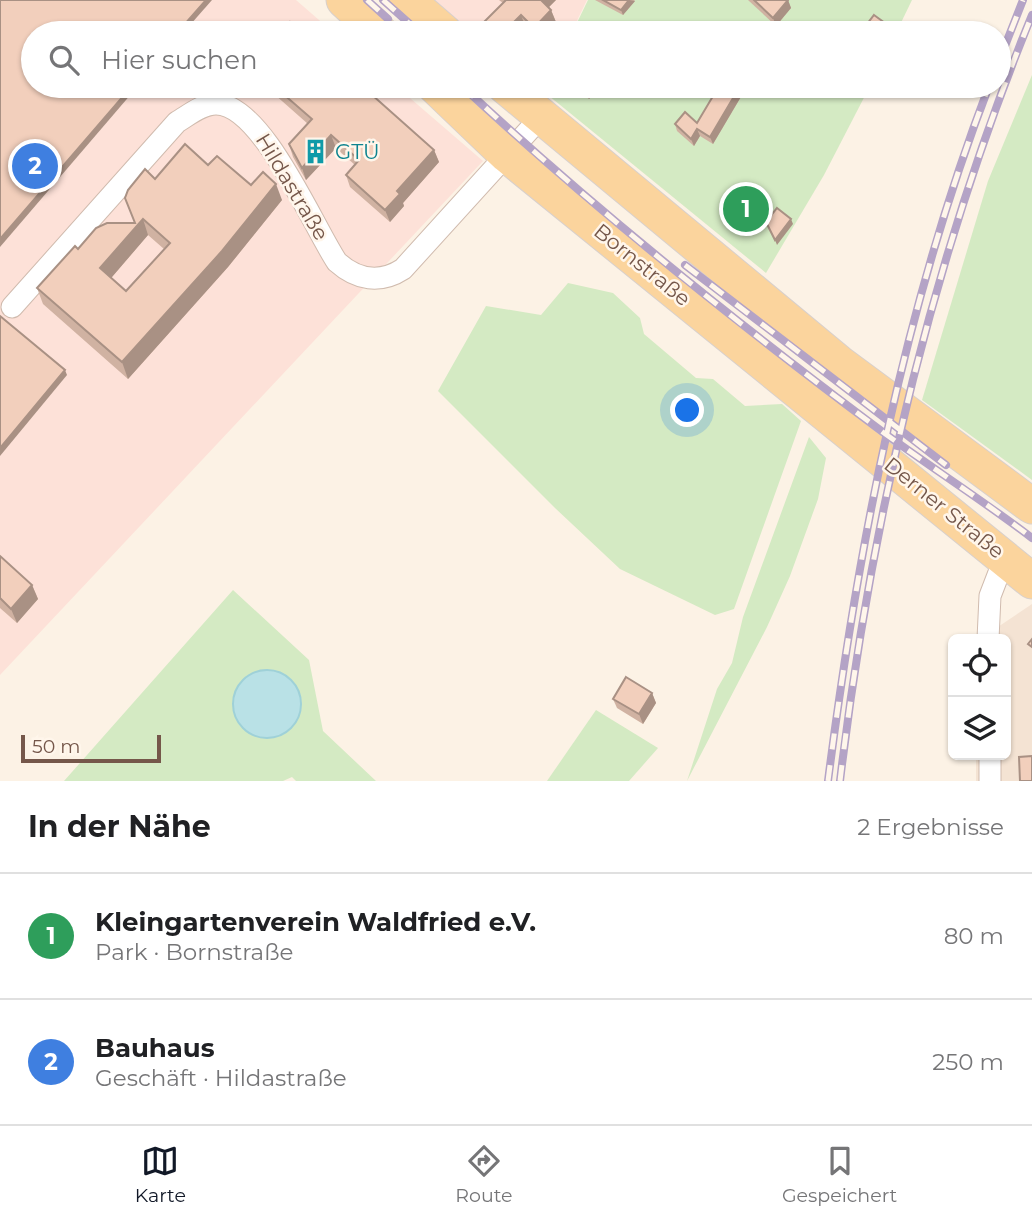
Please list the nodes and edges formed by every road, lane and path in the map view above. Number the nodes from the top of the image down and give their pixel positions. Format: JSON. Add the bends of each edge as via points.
{"nodes":[{"id":1,"x":344,"y":0,"type":"edge"},
{"id":2,"x":407,"y":0,"type":"edge"},
{"id":3,"x":367,"y":21,"type":"edge"},
{"id":4,"x":431,"y":21,"type":"edge"},
{"id":5,"x":448,"y":98,"type":"edge"},
{"id":6,"x":519,"y":98,"type":"edge"},
{"id":7,"x":541,"y":117,"type":"junction"},
{"id":8,"x":508,"y":155,"type":"junction"},
{"id":9,"x":12,"y":307,"type":"dead end"},
{"id":10,"x":855,"y":437,"type":"joint"},
{"id":11,"x":1032,"y":506,"type":"edge"},
{"id":12,"x":1004,"y":557,"type":"junction"},
{"id":13,"x":1032,"y":581,"type":"edge"},
{"id":14,"x":988,"y":634,"type":"edge"},
{"id":15,"x":990,"y":760,"type":"edge"},
{"id":16,"x":990,"y":781,"type":"edge"}],
"edges":[{"from":1,"to":3,"type":"main road"},
{"from":2,"to":4,"type":"main road"},
{"from":5,"to":8,"type":"main road","name":"Bornstraße"},
{"from":6,"to":7,"type":"main road"},
{"from":7,"to":8,"type":"street","name":"Hildastraße"},
{"from":7,"to":11,"type":"main road","via":[[868,386]]},
{"from":8,"to":9,"type":"street","name":"Hildastraße","via":[[402,269],[391,277],[366,278],[337,262],[257,127],[231,108],[216,104],[201,108],[177,122]]},
{"from":8,"to":10,"type":"main road","name":"Bornstraße"},
{"from":10,"to":12,"type":"main road","name":"Derner Straße"},
{"from":12,"to":13,"type":"main road","name":"Derner Straße"},
{"from":12,"to":14,"type":"street","via":[[990,596]]},
{"from":15,"to":16,"type":"street"}]}
